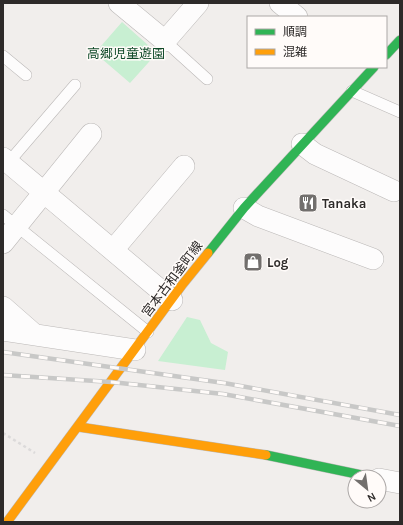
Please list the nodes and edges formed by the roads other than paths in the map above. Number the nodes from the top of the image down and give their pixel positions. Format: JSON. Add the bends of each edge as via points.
{"nodes":[{"id":1,"x":119,"y":3,"type":"edge"},
{"id":2,"x":198,"y":3,"type":"edge"},
{"id":3,"x":280,"y":3,"type":"edge"},
{"id":4,"x":296,"y":16,"type":"edge"},
{"id":5,"x":400,"y":40,"type":"edge"},
{"id":6,"x":166,"y":41,"type":"junction"},
{"id":7,"x":387,"y":54,"type":"edge"},
{"id":8,"x":3,"y":56,"type":"edge"},
{"id":9,"x":366,"y":70,"type":"edge"},
{"id":10,"x":26,"y":75,"type":"dead end"},
{"id":11,"x":207,"y":80,"type":"dead end"},
{"id":12,"x":75,"y":86,"type":"dead end"},
{"id":13,"x":352,"y":91,"type":"junction"},
{"id":14,"x":400,"y":112,"type":"edge"},
{"id":15,"x":91,"y":134,"type":"dead end"},
{"id":16,"x":302,"y":144,"type":"junction"},
{"id":17,"x":6,"y":160,"type":"edge"},
{"id":18,"x":184,"y":166,"type":"dead end"},
{"id":19,"x":394,"y":191,"type":"dead end"},
{"id":20,"x":44,"y":192,"type":"junction"},
{"id":21,"x":244,"y":208,"type":"junction"},
{"id":22,"x":10,"y":220,"type":"edge"},
{"id":23,"x":3,"y":243,"type":"edge"},
{"id":24,"x":113,"y":250,"type":"junction"},
{"id":25,"x":373,"y":259,"type":"dead end"},
{"id":26,"x":172,"y":300,"type":"junction"},
{"id":27,"x":3,"y":307,"type":"edge"},
{"id":28,"x":3,"y":330,"type":"edge"},
{"id":29,"x":148,"y":332,"type":"junction"},
{"id":30,"x":35,"y":334,"type":"junction"},
{"id":31,"x":135,"y":350,"type":"junction"},
{"id":32,"x":79,"y":427,"type":"junction"},
{"id":33,"x":347,"y":472,"type":"edge"},
{"id":34,"x":387,"y":481,"type":"edge"},
{"id":35,"x":400,"y":483,"type":"edge"},
{"id":36,"x":10,"y":521,"type":"edge"}],
"edges":[{"from":1,"to":6,"type":"street"},
{"from":2,"to":6,"type":"street"},
{"from":3,"to":4,"type":"street"},
{"from":5,"to":7,"type":"street"},
{"from":6,"to":11,"type":"lane"},
{"from":8,"to":10,"type":"lane"},
{"from":9,"to":13,"type":"street","name":"宮本古和釜町線"},
{"from":12,"to":17,"type":"lane"},
{"from":13,"to":14,"type":"lane"},
{"from":13,"to":16,"type":"street","name":"宮本古和釜町線"},
{"from":15,"to":20,"type":"street"},
{"from":16,"to":19,"type":"street","via":[[315,154]]},
{"from":16,"to":21,"type":"street","name":"宮本古和釜町線"},
{"from":17,"to":20,"type":"street"},
{"from":18,"to":24,"type":"street"},
{"from":20,"to":22,"type":"street"},
{"from":20,"to":24,"type":"street"},
{"from":21,"to":25,"type":"street","via":[[258,216]]},
{"from":21,"to":26,"type":"street","name":"宮本古和釜町線"},
{"from":22,"to":23,"type":"street"},
{"from":22,"to":29,"type":"lane"},
{"from":24,"to":26,"type":"street"},
{"from":26,"to":29,"type":"street","name":"宮本古和釜町線"},
{"from":27,"to":30,"type":"street"},
{"from":28,"to":30,"type":"street"},
{"from":29,"to":31,"type":"street","name":"宮本古和釜町線"},
{"from":30,"to":31,"type":"street"},
{"from":31,"to":32,"type":"street","name":"宮本古和釜町線"},
{"from":32,"to":33,"type":"street","via":[[270,456]]},
{"from":32,"to":36,"type":"street","name":"宮本古和釜町線"},
{"from":34,"to":35,"type":"street"}]}
